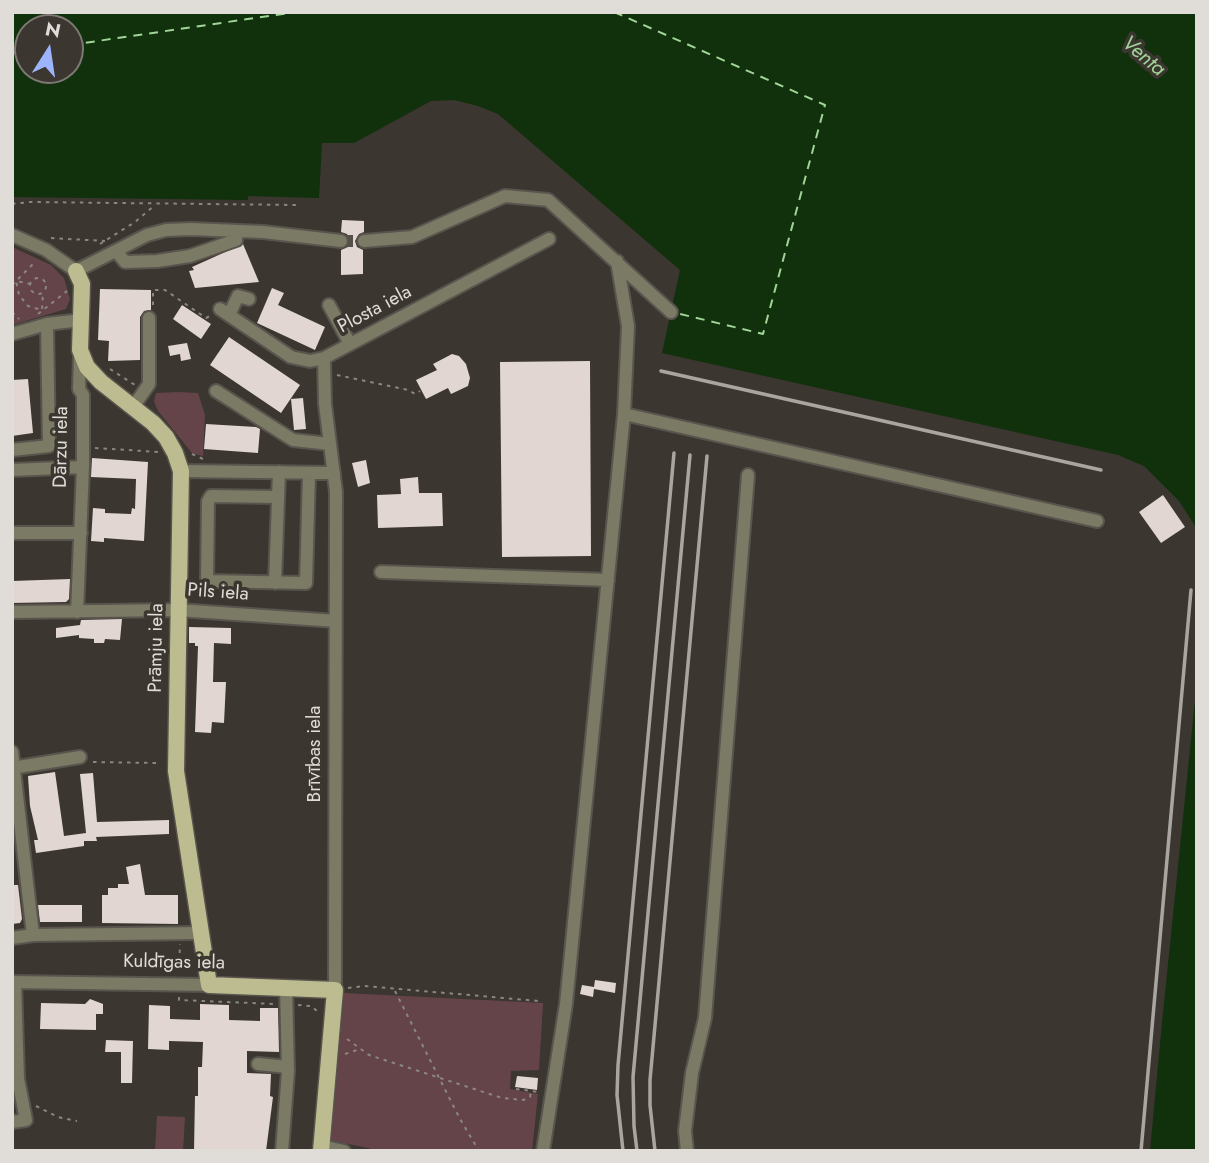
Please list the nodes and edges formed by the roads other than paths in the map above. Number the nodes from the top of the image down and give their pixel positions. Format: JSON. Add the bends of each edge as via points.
{"nodes":[{"id":1,"x":237,"y":231,"type":"junction"},
{"id":2,"x":12,"y":234,"type":"edge"},
{"id":3,"x":549,"y":239,"type":"dead end"},
{"id":4,"x":341,"y":241,"type":"tunnel mouth"},
{"id":5,"x":364,"y":241,"type":"tunnel mouth"},
{"id":6,"x":116,"y":251,"type":"junction"},
{"id":7,"x":617,"y":261,"type":"junction"},
{"id":8,"x":76,"y":281,"type":"junction"},
{"id":9,"x":249,"y":299,"type":"dead end"},
{"id":10,"x":329,"y":305,"type":"dead end"},
{"id":11,"x":671,"y":312,"type":"dead end"},
{"id":12,"x":149,"y":318,"type":"road end"},
{"id":13,"x":81,"y":320,"type":"junction"},
{"id":14,"x":47,"y":324,"type":"junction"},
{"id":15,"x":12,"y":334,"type":"edge"},
{"id":16,"x":350,"y":344,"type":"junction"},
{"id":17,"x":80,"y":350,"type":"junction"},
{"id":18,"x":324,"y":358,"type":"junction"},
{"id":19,"x":101,"y":382,"type":"junction"},
{"id":20,"x":216,"y":391,"type":"dead end"},
{"id":21,"x":83,"y":395,"type":"junction"},
{"id":22,"x":133,"y":407,"type":"junction"},
{"id":23,"x":624,"y":414,"type":"junction"},
{"id":24,"x":330,"y":444,"type":"junction"},
{"id":25,"x":29,"y":448,"type":"junction"},
{"id":26,"x":12,"y":450,"type":"edge"},
{"id":27,"x":83,"y":467,"type":"junction"},
{"id":28,"x":30,"y":469,"type":"junction"},
{"id":29,"x":12,"y":470,"type":"edge"},
{"id":30,"x":181,"y":471,"type":"junction"},
{"id":31,"x":279,"y":472,"type":"junction"},
{"id":32,"x":309,"y":472,"type":"junction"},
{"id":33,"x":334,"y":473,"type":"junction"},
{"id":34,"x":748,"y":475,"type":"dead end"},
{"id":35,"x":278,"y":496,"type":"junction"},
{"id":36,"x":1097,"y":521,"type":"dead end"},
{"id":37,"x":12,"y":533,"type":"edge"},
{"id":38,"x":81,"y":533,"type":"junction"},
{"id":39,"x":381,"y":572,"type":"dead end"},
{"id":40,"x":608,"y":580,"type":"junction"},
{"id":41,"x":275,"y":583,"type":"junction"},
{"id":42,"x":178,"y":610,"type":"junction"},
{"id":43,"x":12,"y":612,"type":"edge"},
{"id":44,"x":77,"y":612,"type":"junction"},
{"id":45,"x":336,"y":621,"type":"junction"},
{"id":46,"x":12,"y":751,"type":"edge"},
{"id":47,"x":80,"y":757,"type":"road end"},
{"id":48,"x":14,"y":768,"type":"edge"},
{"id":49,"x":201,"y":933,"type":"junction"},
{"id":50,"x":33,"y":935,"type":"junction"},
{"id":51,"x":12,"y":938,"type":"edge"},
{"id":52,"x":14,"y":982,"type":"edge"},
{"id":53,"x":209,"y":985,"type":"junction"},
{"id":54,"x":286,"y":987,"type":"junction"},
{"id":55,"x":335,"y":990,"type":"junction"},
{"id":56,"x":258,"y":1064,"type":"dead end"},
{"id":57,"x":288,"y":1067,"type":"junction"},
{"id":58,"x":15,"y":1080,"type":"edge"},
{"id":59,"x":12,"y":1122,"type":"edge"},
{"id":60,"x":322,"y":1149,"type":"edge"},
{"id":61,"x":282,"y":1151,"type":"edge"},
{"id":62,"x":344,"y":1151,"type":"edge"},
{"id":63,"x":543,"y":1151,"type":"edge"},
{"id":64,"x":687,"y":1151,"type":"edge"}],
"edges":[{"from":1,"to":4,"type":"street"},
{"from":1,"to":6,"type":"street","via":[[166,230]]},
{"from":1,"to":6,"type":"street","via":[[236,240],[190,256],[125,262]]},
{"from":2,"to":8,"type":"street","via":[[46,244]]},
{"from":3,"to":16,"type":"street","name":"Plosta iela"},
{"from":5,"to":7,"type":"street","via":[[412,237],[505,197],[548,200]]},
{"from":6,"to":8,"type":"street"},
{"from":7,"to":11,"type":"street"},
{"from":7,"to":23,"type":"street","via":[[628,326]]},
{"from":8,"to":13,"type":"main road","name":"Dārzu iela"},
{"from":9,"to":18,"type":"street","name":"Plosta iela","via":[[238,296],[224,312],[291,357]]},
{"from":10,"to":16,"type":"street"},
{"from":12,"to":22,"type":"street","via":[[149,384]]},
{"from":13,"to":14,"type":"street"},
{"from":13,"to":17,"type":"main road","name":"Dārzu iela"},
{"from":14,"to":15,"type":"street"},
{"from":14,"to":25,"type":"street","via":[[49,446]]},
{"from":16,"to":18,"type":"street","name":"Plosta iela"},
{"from":17,"to":19,"type":"main road","name":"Prāmju iela"},
{"from":17,"to":21,"type":"street","name":"Dārzu iela","via":[[79,389]]},
{"from":18,"to":24,"type":"street","name":"Brīvības iela"},
{"from":19,"to":21,"type":"street"},
{"from":19,"to":22,"type":"main road","name":"Prāmju iela"},
{"from":20,"to":24,"type":"street","via":[[293,440]]},
{"from":21,"to":27,"type":"street","name":"Dārzu iela"},
{"from":22,"to":30,"type":"main road","name":"Prāmju iela","via":[[166,437]]},
{"from":23,"to":36,"type":"street"},
{"from":23,"to":40,"type":"street"},
{"from":24,"to":33,"type":"street","name":"Brīvības iela"},
{"from":25,"to":26,"type":"street"},
{"from":25,"to":28,"type":"street"},
{"from":27,"to":28,"type":"street"},
{"from":27,"to":38,"type":"street","name":"Dārzu iela"},
{"from":28,"to":29,"type":"street"},
{"from":30,"to":31,"type":"street"},
{"from":30,"to":42,"type":"main road","name":"Prāmju iela"},
{"from":31,"to":32,"type":"street"},
{"from":31,"to":35,"type":"street"},
{"from":32,"to":33,"type":"street"},
{"from":32,"to":41,"type":"street","via":[[306,583]]},
{"from":33,"to":45,"type":"street","name":"Brīvības iela"},
{"from":34,"to":64,"type":"street","via":[[705,1018],[692,1073]]},
{"from":35,"to":41,"type":"street"},
{"from":35,"to":41,"type":"street","via":[[216,495],[208,501],[207,582]]},
{"from":37,"to":38,"type":"street"},
{"from":38,"to":44,"type":"street","name":"Dārzu iela"},
{"from":39,"to":40,"type":"street"},
{"from":40,"to":63,"type":"street","via":[[566,1004]]},
{"from":42,"to":44,"type":"street","name":"Pils iela"},
{"from":42,"to":45,"type":"street","name":"Pils iela"},
{"from":42,"to":49,"type":"main road","name":"Prāmju iela","via":[[176,771]]},
{"from":43,"to":44,"type":"street","name":"Pils iela"},
{"from":45,"to":55,"type":"street","name":"Brīvības iela"},
{"from":46,"to":48,"type":"street"},
{"from":47,"to":48,"type":"street"},
{"from":48,"to":50,"type":"street"},
{"from":49,"to":50,"type":"street","name":"Kuldīgas iela"},
{"from":49,"to":53,"type":"main road","name":"Prāmju iela"},
{"from":50,"to":51,"type":"street","name":"Kuldīgas iela"},
{"from":52,"to":53,"type":"street","name":"Kuldīgas iela"},
{"from":52,"to":58,"type":"street"},
{"from":53,"to":54,"type":"main road","name":"Kuldīgas iela"},
{"from":54,"to":55,"type":"main road","name":"Kuldīgas iela"},
{"from":54,"to":57,"type":"street"},
{"from":55,"to":60,"type":"main road","name":"Brīvības iela"},
{"from":56,"to":57,"type":"street"},
{"from":57,"to":61,"type":"street"},
{"from":58,"to":59,"type":"street","via":[[26,1120]]},
{"from":60,"to":62,"type":"street"}]}
